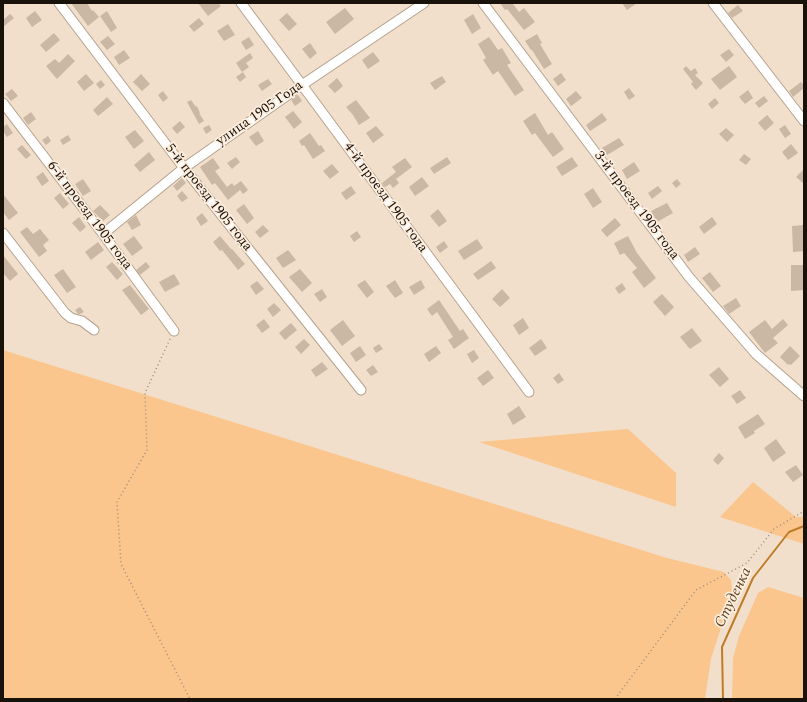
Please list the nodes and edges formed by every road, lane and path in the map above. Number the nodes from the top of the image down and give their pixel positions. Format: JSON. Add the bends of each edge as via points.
{"nodes":[{"id":1,"x":59,"y":3,"type":"edge"},
{"id":2,"x":241,"y":3,"type":"edge"},
{"id":3,"x":424,"y":3,"type":"edge"},
{"id":4,"x":483,"y":3,"type":"edge"},
{"id":5,"x":713,"y":3,"type":"edge"},
{"id":6,"x":302,"y":85,"type":"junction"},
{"id":7,"x":3,"y":103,"type":"edge"},
{"id":8,"x":804,"y":121,"type":"edge"},
{"id":9,"x":184,"y":168,"type":"junction"},
{"id":10,"x":3,"y":232,"type":"edge"},
{"id":11,"x":103,"y":234,"type":"junction"},
{"id":12,"x":94,"y":330,"type":"dead end"},
{"id":13,"x":174,"y":331,"type":"joint"},
{"id":14,"x":361,"y":390,"type":"dead end"},
{"id":15,"x":530,"y":392,"type":"dead end"},
{"id":16,"x":804,"y":396,"type":"edge"},
{"id":17,"x":804,"y":511,"type":"edge"},
{"id":18,"x":190,"y":699,"type":"edge"},
{"id":19,"x":615,"y":699,"type":"edge"}],
"edges":[{"from":1,"to":9,"type":"street","name":"5-й проезд 1905 года"},
{"from":2,"to":6,"type":"street","name":"4-й проезд 1905 года"},
{"from":3,"to":6,"type":"street","name":"улица 1905 Года"},
{"from":4,"to":16,"type":"street","name":"3-й проезд 1905 года","via":[[689,277],[756,354]]},
{"from":5,"to":8,"type":"street"},
{"from":6,"to":9,"type":"street","name":"улица 1905 Года"},
{"from":6,"to":15,"type":"street","name":"4-й проезд 1905 года"},
{"from":7,"to":11,"type":"street","name":"6-й проезд 1905 года"},
{"from":9,"to":11,"type":"street","name":"улица 1905 Года"},
{"from":9,"to":14,"type":"street","name":"5-й проезд 1905 года"},
{"from":10,"to":12,"type":"street","via":[[65,312]]},
{"from":11,"to":13,"type":"street","name":"6-й проезд 1905 года"},
{"from":13,"to":18,"type":"path","via":[[146,393],[147,450],[117,502],[121,564]]},
{"from":17,"to":19,"type":"path","via":[[774,529],[747,563],[696,590]]}]}
